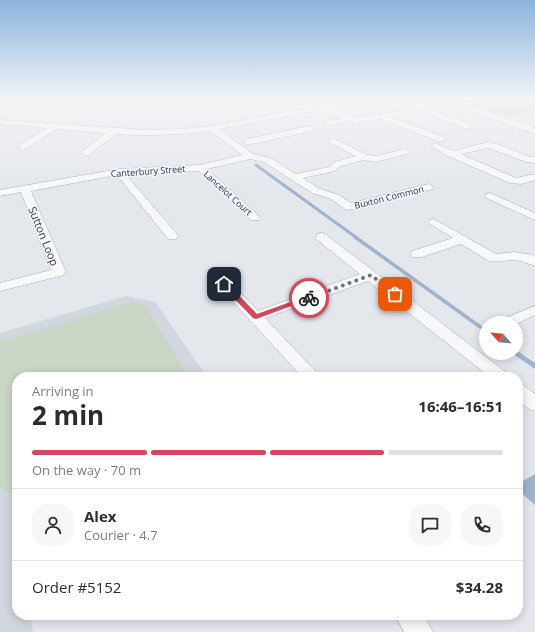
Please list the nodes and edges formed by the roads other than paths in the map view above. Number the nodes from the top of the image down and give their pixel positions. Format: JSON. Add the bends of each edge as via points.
{"nodes":[{"id":1,"x":51,"y":129,"type":"edge"},
{"id":2,"x":97,"y":129,"type":"edge"},
{"id":3,"x":200,"y":129,"type":"edge"},
{"id":4,"x":214,"y":129,"type":"edge"},
{"id":5,"x":276,"y":129,"type":"edge"},
{"id":6,"x":307,"y":129,"type":"edge"},
{"id":7,"x":408,"y":129,"type":"edge"},
{"id":8,"x":114,"y":131,"type":"junction"},
{"id":9,"x":284,"y":134,"type":"junction"},
{"id":10,"x":333,"y":141,"type":"dead end"},
{"id":11,"x":247,"y":142,"type":"dead end"},
{"id":12,"x":23,"y":147,"type":"dead end"},
{"id":13,"x":404,"y":152,"type":"dead end"},
{"id":14,"x":86,"y":153,"type":"dead end"},
{"id":15,"x":452,"y":154,"type":"junction"},
{"id":16,"x":250,"y":156,"type":"junction"},
{"id":17,"x":364,"y":157,"type":"junction"},
{"id":18,"x":535,"y":160,"type":"edge"},
{"id":19,"x":200,"y":168,"type":"junction"},
{"id":20,"x":119,"y":172,"type":"junction"},
{"id":21,"x":295,"y":177,"type":"junction"},
{"id":22,"x":535,"y":178,"type":"edge"},
{"id":23,"x":430,"y":187,"type":"dead end"},
{"id":24,"x":26,"y":188,"type":"junction"},
{"id":25,"x":0,"y":193,"type":"edge"},
{"id":26,"x":490,"y":196,"type":"dead end"},
{"id":27,"x":349,"y":208,"type":"junction"},
{"id":28,"x":335,"y":211,"type":"dead end"},
{"id":29,"x":535,"y":217,"type":"edge"},
{"id":30,"x":255,"y":218,"type":"dead end"},
{"id":31,"x":434,"y":222,"type":"dead end"},
{"id":32,"x":172,"y":236,"type":"dead end"},
{"id":33,"x":321,"y":237,"type":"dead end"},
{"id":34,"x":463,"y":239,"type":"junction"},
{"id":35,"x":417,"y":254,"type":"dead end"},
{"id":36,"x":535,"y":262,"type":"edge"},
{"id":37,"x":371,"y":275,"type":"junction"},
{"id":38,"x":224,"y":284,"type":"dead end"},
{"id":39,"x":0,"y":287,"type":"edge"},
{"id":40,"x":535,"y":310,"type":"edge"},
{"id":41,"x":521,"y":316,"type":"edge"},
{"id":42,"x":256,"y":317,"type":"junction"},
{"id":43,"x":307,"y":372,"type":"edge"},
{"id":44,"x":495,"y":372,"type":"edge"},
{"id":45,"x":523,"y":394,"type":"edge"},
{"id":46,"x":535,"y":404,"type":"edge"},
{"id":47,"x":412,"y":620,"type":"edge"},
{"id":48,"x":420,"y":632,"type":"edge"}],
"edges":[{"from":1,"to":12,"type":"street"},
{"from":2,"to":8,"type":"street"},
{"from":3,"to":8,"type":"street","via":[[181,132]]},
{"from":4,"to":16,"type":"street"},
{"from":5,"to":9,"type":"street"},
{"from":6,"to":9,"type":"street"},
{"from":7,"to":15,"type":"street","via":[[438,143]]},
{"from":8,"to":14,"type":"street"},
{"from":9,"to":11,"type":"street"},
{"from":10,"to":17,"type":"street"},
{"from":13,"to":17,"type":"street","via":[[376,159]]},
{"from":15,"to":18,"type":"street","via":[[488,145]]},
{"from":15,"to":22,"type":"street","via":[[514,181]]},
{"from":16,"to":19,"type":"street","name":"Canterbury Street"},
{"from":16,"to":21,"type":"street","name":"Buxton Common","via":[[267,160]]},
{"from":17,"to":21,"type":"street","via":[[338,164],[332,169]]},
{"from":19,"to":20,"type":"street","name":"Canterbury Street"},
{"from":19,"to":30,"type":"street","name":"Lancelot Court"},
{"from":20,"to":24,"type":"street","name":"Canterbury Street"},
{"from":20,"to":32,"type":"street"},
{"from":21,"to":27,"type":"street","name":"Buxton Common","via":[[316,191],[335,197]]},
{"from":23,"to":27,"type":"street","name":"Buxton Common"},
{"from":24,"to":25,"type":"street","name":"Canterbury Street"},
{"from":24,"to":39,"type":"street","name":"Sutton Loop","via":[[59,272]]},
{"from":26,"to":29,"type":"street"},
{"from":27,"to":28,"type":"street","name":"Buxton Common"},
{"from":31,"to":34,"type":"street"},
{"from":33,"to":37,"type":"street"},
{"from":34,"to":35,"type":"street"},
{"from":34,"to":36,"type":"street","via":[[494,258],[514,256]]},
{"from":37,"to":42,"type":"street"},
{"from":37,"to":44,"type":"street"},
{"from":38,"to":42,"type":"street"},
{"from":40,"to":41,"type":"street"},
{"from":42,"to":43,"type":"street"},
{"from":45,"to":46,"type":"street"},
{"from":47,"to":48,"type":"street"}]}
